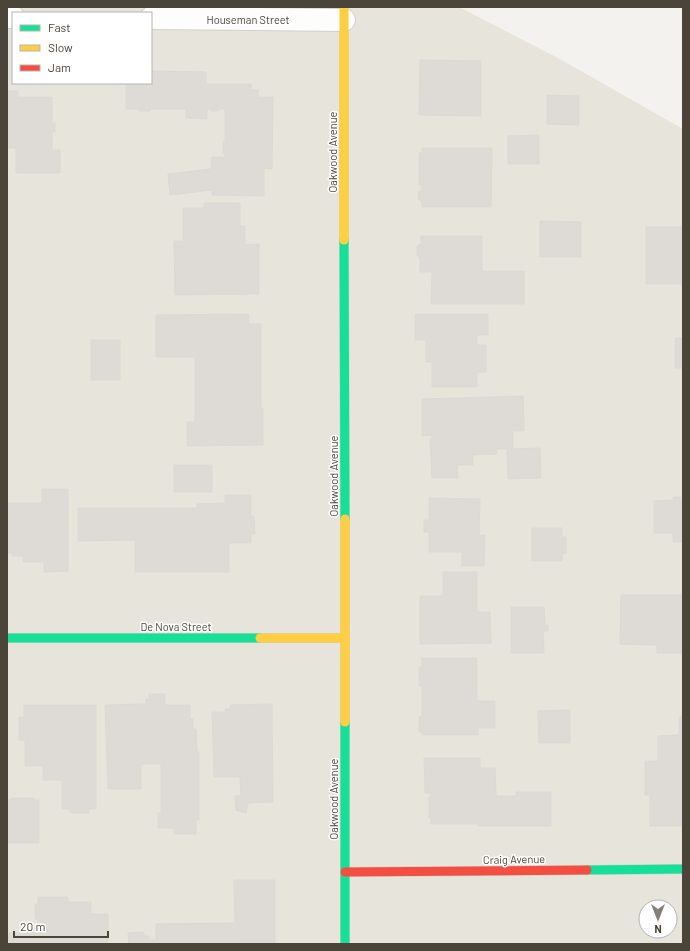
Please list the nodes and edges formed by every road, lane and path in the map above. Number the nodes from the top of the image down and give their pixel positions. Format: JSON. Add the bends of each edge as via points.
{"nodes":[{"id":1,"x":344,"y":13,"type":"edge"},
{"id":2,"x":152,"y":18,"type":"edge"},
{"id":3,"x":7,"y":638,"type":"edge"},
{"id":4,"x":345,"y":638,"type":"junction"},
{"id":5,"x":683,"y":869,"type":"edge"},
{"id":6,"x":345,"y":872,"type":"junction"},
{"id":7,"x":345,"y":944,"type":"edge"}],
"edges":[{"from":1,"to":2,"type":"street","name":"Houseman Street"},
{"from":1,"to":4,"type":"street","name":"Oakwood Avenue"},
{"from":3,"to":4,"type":"street","name":"De Nova Street"},
{"from":4,"to":6,"type":"street","name":"Oakwood Avenue"},
{"from":5,"to":6,"type":"street","name":"Craig Avenue"},
{"from":6,"to":7,"type":"street","name":"Oakwood Avenue"}]}
